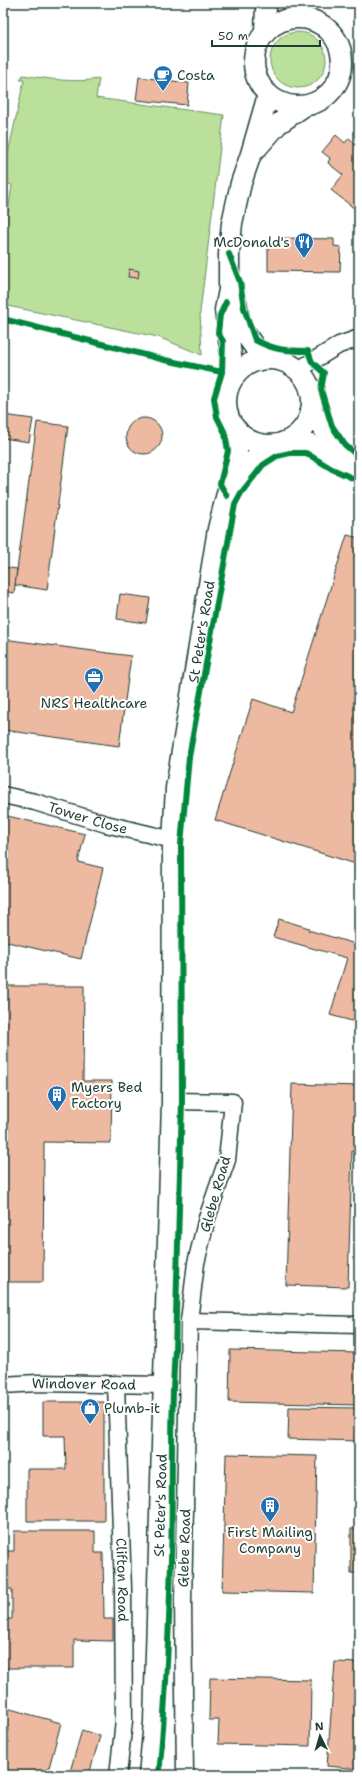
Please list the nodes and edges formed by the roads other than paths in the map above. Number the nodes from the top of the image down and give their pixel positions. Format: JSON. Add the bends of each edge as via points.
{"nodes":[{"id":1,"x":266,"y":3,"type":"edge"},
{"id":2,"x":305,"y":11,"type":"edge"},
{"id":3,"x":265,"y":32,"type":"junction"},
{"id":4,"x":268,"y":95,"type":"junction"},
{"id":5,"x":304,"y":106,"type":"junction"},
{"id":6,"x":252,"y":154,"type":"junction"},
{"id":7,"x":229,"y":290,"type":"junction"},
{"id":8,"x":359,"y":338,"type":"edge"},
{"id":9,"x":263,"y":359,"type":"junction"},
{"id":10,"x":298,"y":370,"type":"junction"},
{"id":11,"x":229,"y":384,"type":"junction"},
{"id":12,"x":311,"y":410,"type":"junction"},
{"id":13,"x":237,"y":430,"type":"junction"},
{"id":14,"x":277,"y":444,"type":"junction"},
{"id":15,"x":353,"y":467,"type":"edge"},
{"id":16,"x":227,"y":496,"type":"junction"},
{"id":17,"x":3,"y":795,"type":"edge"},
{"id":18,"x":173,"y":840,"type":"junction"},
{"id":19,"x":172,"y":1101,"type":"junction"},
{"id":20,"x":190,"y":1321,"type":"junction"},
{"id":21,"x":359,"y":1324,"type":"edge"},
{"id":22,"x":116,"y":1384,"type":"junction"},
{"id":23,"x":3,"y":1385,"type":"edge"},
{"id":24,"x":164,"y":1385,"type":"junction"},
{"id":25,"x":118,"y":1775,"type":"edge"},
{"id":26,"x":149,"y":1775,"type":"edge"},
{"id":27,"x":185,"y":1775,"type":"edge"}],
"edges":[{"from":1,"to":3,"type":"street"},
{"from":2,"to":3,"type":"street","via":[[297,17],[274,24]]},
{"from":2,"to":5,"type":"street","via":[[332,33],[343,57],[338,83],[320,101]]},
{"from":3,"to":4,"type":"street","via":[[256,47],[254,66],[258,81]]},
{"from":4,"to":5,"type":"street","via":[[282,104]]},
{"from":4,"to":6,"type":"street"},
{"from":5,"to":6,"type":"street","via":[[278,124]]},
{"from":6,"to":7,"type":"street","via":[[241,183],[232,223]]},
{"from":7,"to":9,"type":"street","via":[[236,298],[241,328]]},
{"from":7,"to":11,"type":"street","via":[[225,310],[232,363]]},
{"from":8,"to":10,"type":"street","via":[[339,345]]},
{"from":9,"to":10,"type":"street","via":[[276,359]]},
{"from":9,"to":11,"type":"street","via":[[249,363],[237,372]]},
{"from":10,"to":12,"type":"street","via":[[307,382],[312,396]]},
{"from":11,"to":13,"type":"street","via":[[227,412],[232,426]]},
{"from":12,"to":14,"type":"street","via":[[302,430]]},
{"from":12,"to":15,"type":"street"},
{"from":13,"to":14,"type":"street","via":[[242,436],[256,443]]},
{"from":13,"to":16,"type":"street","name":"St Peter's Road","via":[[237,454]]},
{"from":14,"to":15,"type":"street","via":[[311,445]]},
{"from":14,"to":16,"type":"street","via":[[256,458]]},
{"from":16,"to":18,"type":"street","name":"St Peter's Road","via":[[218,529],[182,745]]},
{"from":17,"to":18,"type":"street","name":"Tower Close"},
{"from":18,"to":19,"type":"street","name":"St Peter's Road"},
{"from":19,"to":20,"type":"street","name":"Glebe Road","via":[[233,1102],[227,1160],[207,1218],[196,1263]]},
{"from":19,"to":24,"type":"street","name":"St Peter's Road"},
{"from":20,"to":21,"type":"street"},
{"from":20,"to":27,"type":"street","name":"Glebe Road","via":[[183,1601]]},
{"from":22,"to":23,"type":"street","name":"Windover Road"},
{"from":22,"to":24,"type":"street","name":"Windover Road"},
{"from":22,"to":25,"type":"street","name":"Clifton Road","via":[[124,1589],[124,1714]]},
{"from":24,"to":26,"type":"street","name":"St Peter's Road","via":[[154,1722]]}]}
